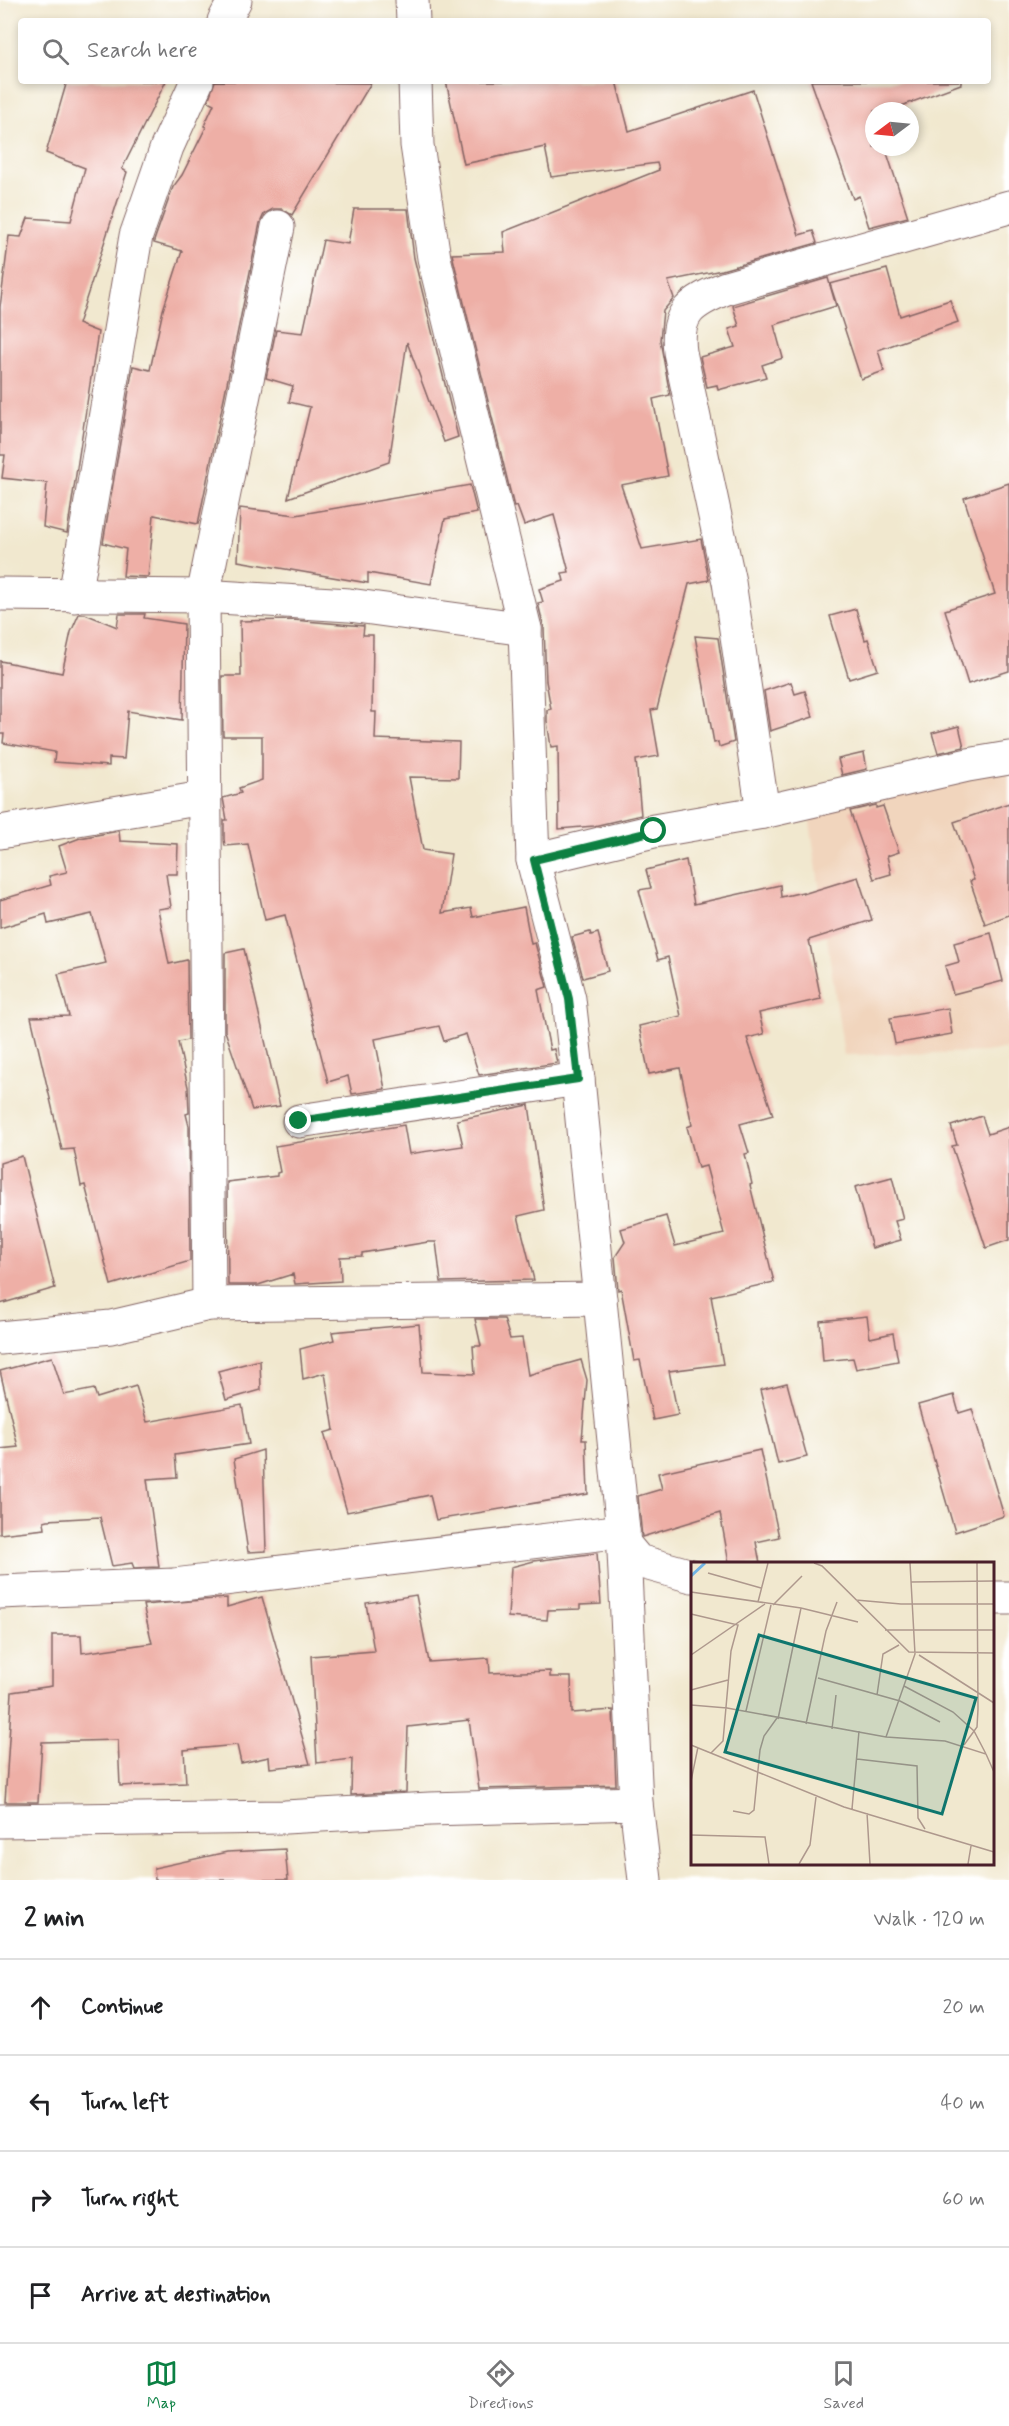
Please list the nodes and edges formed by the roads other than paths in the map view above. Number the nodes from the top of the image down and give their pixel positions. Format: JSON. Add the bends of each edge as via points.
{"nodes":[{"id":1,"x":235,"y":0,"type":"edge"},
{"id":2,"x":412,"y":0,"type":"edge"},
{"id":3,"x":226,"y":18,"type":"edge"},
{"id":4,"x":413,"y":18,"type":"edge"},
{"id":5,"x":196,"y":84,"type":"edge"},
{"id":6,"x":415,"y":84,"type":"edge"},
{"id":7,"x":1009,"y":207,"type":"edge"},
{"id":8,"x":278,"y":227,"type":"dead end"},
{"id":9,"x":0,"y":594,"type":"edge"},
{"id":10,"x":75,"y":596,"type":"junction"},
{"id":11,"x":203,"y":596,"type":"junction"},
{"id":12,"x":525,"y":629,"type":"junction"},
{"id":13,"x":1009,"y":758,"type":"edge"},
{"id":14,"x":203,"y":798,"type":"junction"},
{"id":15,"x":763,"y":812,"type":"junction"},
{"id":16,"x":0,"y":832,"type":"edge"},
{"id":17,"x":534,"y":860,"type":"junction"},
{"id":18,"x":578,"y":1079,"type":"junction"},
{"id":19,"x":299,"y":1121,"type":"dead end"},
{"id":20,"x":600,"y":1299,"type":"junction"},
{"id":21,"x":209,"y":1304,"type":"junction"},
{"id":22,"x":0,"y":1338,"type":"edge"},
{"id":23,"x":622,"y":1537,"type":"junction"},
{"id":24,"x":691,"y":1575,"type":"edge"},
{"id":25,"x":0,"y":1592,"type":"edge"},
{"id":26,"x":636,"y":1803,"type":"junction"},
{"id":27,"x":0,"y":1821,"type":"edge"},
{"id":28,"x":645,"y":1880,"type":"edge"}],
"edges":[{"from":1,"to":3,"type":"street"},
{"from":2,"to":4,"type":"street"},
{"from":5,"to":10,"type":"street","via":[[167,147],[136,236]]},
{"from":6,"to":12,"type":"street","via":[[417,145],[434,258]]},
{"from":7,"to":15,"type":"street","via":[[726,288],[702,298],[684,313],[678,332],[680,352],[729,582]]},
{"from":8,"to":11,"type":"street"},
{"from":9,"to":10,"type":"street"},
{"from":10,"to":11,"type":"street"},
{"from":11,"to":12,"type":"street","via":[[349,605]]},
{"from":11,"to":14,"type":"street"},
{"from":12,"to":17,"type":"street"},
{"from":13,"to":15,"type":"street"},
{"from":14,"to":16,"type":"street"},
{"from":14,"to":21,"type":"street"},
{"from":15,"to":17,"type":"street","via":[[654,831]]},
{"from":17,"to":18,"type":"street","via":[[569,999]]},
{"from":18,"to":19,"type":"street"},
{"from":18,"to":20,"type":"street"},
{"from":20,"to":21,"type":"street"},
{"from":20,"to":23,"type":"street"},
{"from":21,"to":22,"type":"street","via":[[111,1327]]},
{"from":23,"to":24,"type":"street","via":[[638,1561]]},
{"from":23,"to":25,"type":"street","via":[[174,1584]]},
{"from":23,"to":26,"type":"street"},
{"from":26,"to":27,"type":"street","via":[[285,1817]]},
{"from":26,"to":28,"type":"street"}]}
